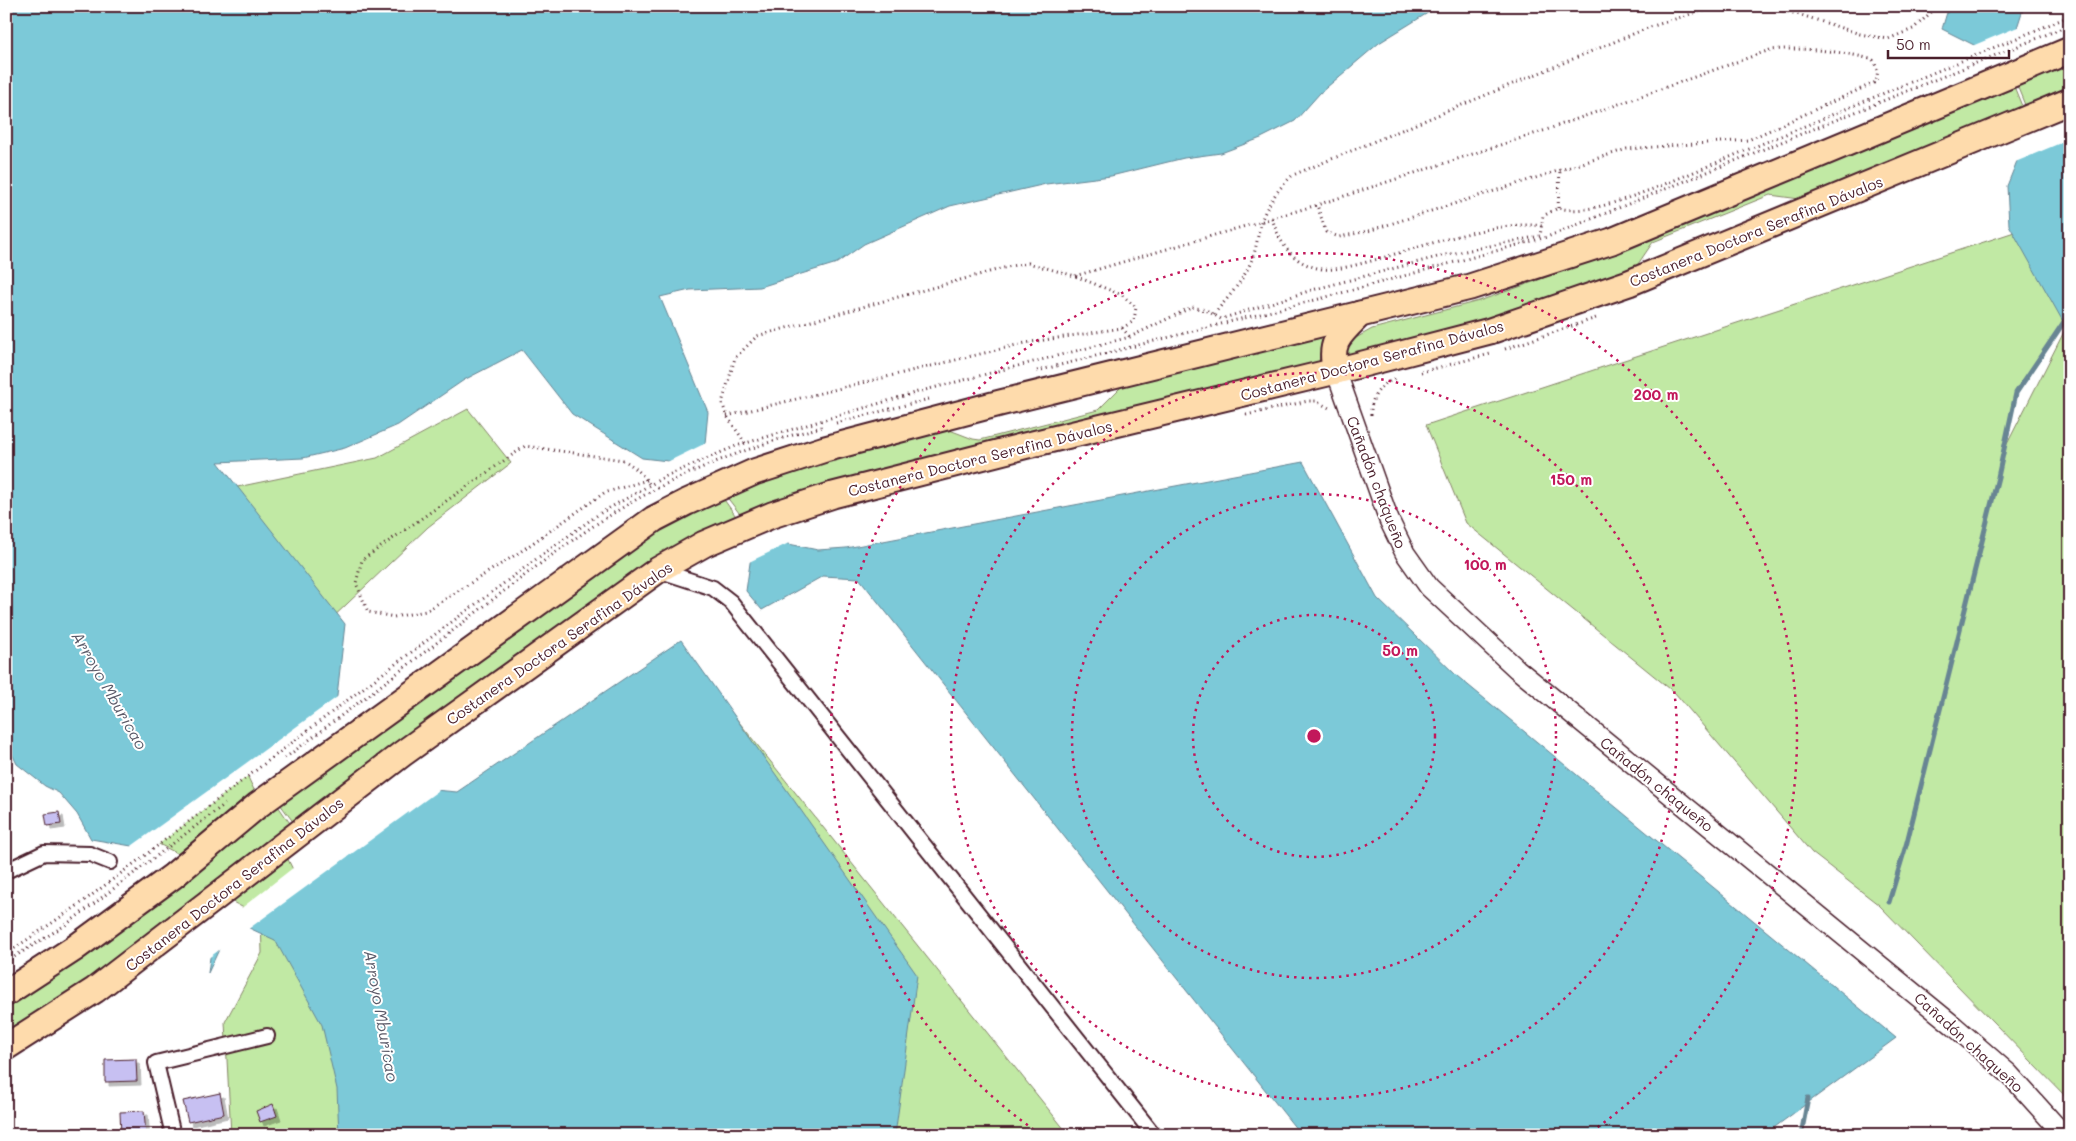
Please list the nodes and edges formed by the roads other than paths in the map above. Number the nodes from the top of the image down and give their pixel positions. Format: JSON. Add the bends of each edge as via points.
{"nodes":[{"id":1,"x":2070,"y":50,"type":"edge"},
{"id":2,"x":2067,"y":102,"type":"edge"},
{"id":3,"x":1360,"y":314,"type":"junction"},
{"id":4,"x":1336,"y":371,"type":"junction"},
{"id":5,"x":658,"y":570,"type":"junction"},
{"id":6,"x":110,"y":862,"type":"dead end"},
{"id":7,"x":6,"y":871,"type":"edge"},
{"id":8,"x":6,"y":993,"type":"edge"},
{"id":9,"x":267,"y":1036,"type":"dead end"},
{"id":10,"x":6,"y":1047,"type":"edge"},
{"id":11,"x":173,"y":1135,"type":"edge"},
{"id":12,"x":1154,"y":1135,"type":"edge"},
{"id":13,"x":2064,"y":1135,"type":"edge"}],
"edges":[{"from":1,"to":3,"type":"highway","via":[[2037,52],[1986,72],[1612,241],[1470,287]]},
{"from":2,"to":4,"type":"highway","name":"Costanera Doctora Serafina Dávalos","via":[[1629,283],[1490,331]]},
{"from":3,"to":4,"type":"highway","via":[[1333,346]]},
{"from":3,"to":8,"type":"highway","via":[[824,449],[754,472],[687,502],[654,520],[258,806],[173,876],[75,948]]},
{"from":4,"to":5,"type":"highway","name":"Costanera Doctora Serafina Dávalos","via":[[833,495],[704,544]]},
{"from":4,"to":13,"type":"main road","name":"Cañadón chaqueño","via":[[1389,520],[1405,554],[1429,587],[1517,669],[1954,1026],[2008,1074]]},
{"from":5,"to":10,"type":"highway","name":"Costanera Doctora Serafina Dávalos","via":[[402,754],[95,990]]},
{"from":5,"to":12,"type":"street","via":[[713,588],[730,602]]},
{"from":6,"to":7,"type":"street","via":[[90,854],[44,853]]},
{"from":9,"to":11,"type":"street","via":[[156,1063]]}]}
